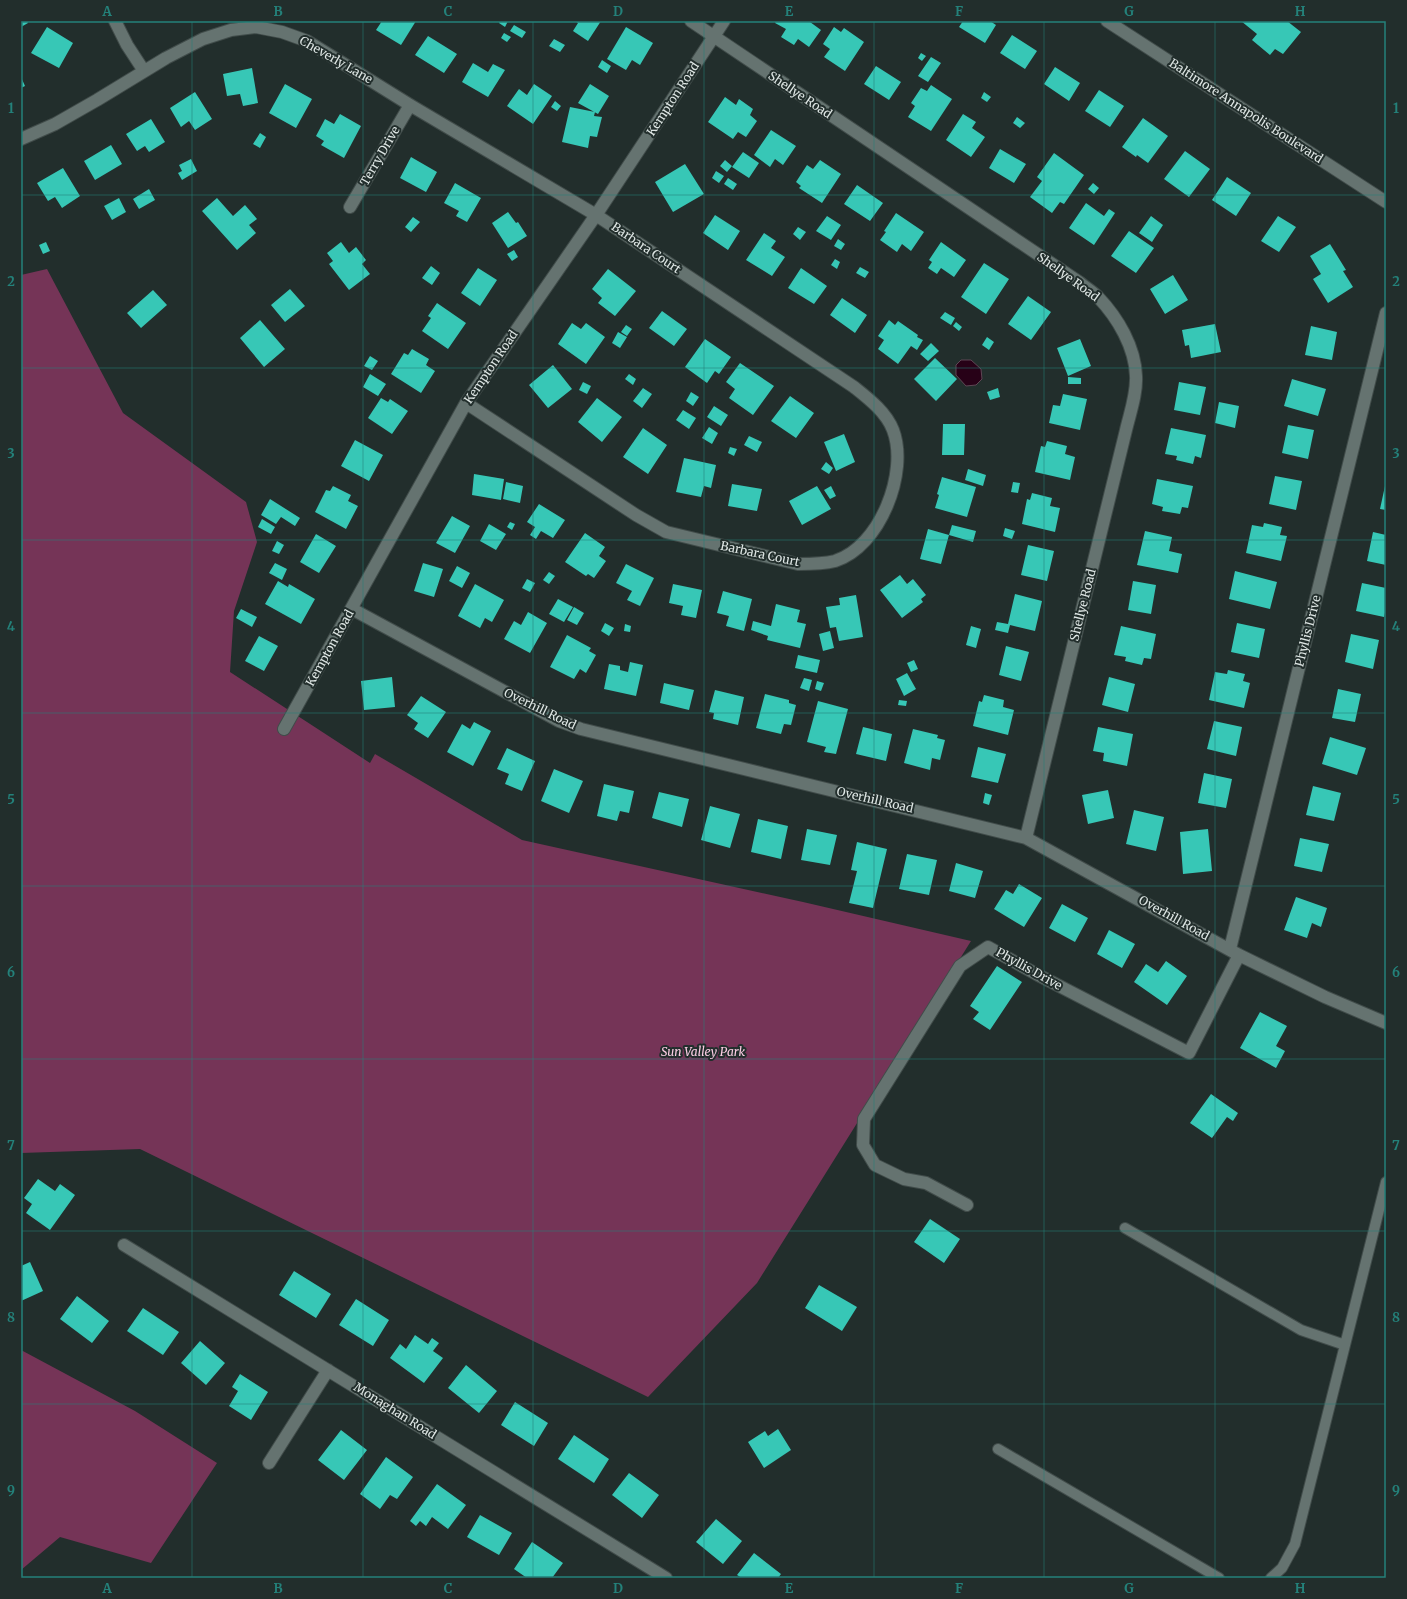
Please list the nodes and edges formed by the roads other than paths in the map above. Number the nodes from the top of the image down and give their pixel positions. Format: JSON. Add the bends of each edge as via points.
{"nodes":[{"id":1,"x":115,"y":21,"type":"edge"},
{"id":2,"x":691,"y":21,"type":"edge"},
{"id":3,"x":724,"y":21,"type":"edge"},
{"id":4,"x":1107,"y":21,"type":"edge"},
{"id":5,"x":714,"y":36,"type":"junction"},
{"id":6,"x":144,"y":71,"type":"junction"},
{"id":7,"x":410,"y":105,"type":"junction"},
{"id":8,"x":21,"y":139,"type":"edge"},
{"id":9,"x":1386,"y":202,"type":"edge"},
{"id":10,"x":350,"y":207,"type":"dead end"},
{"id":11,"x":596,"y":215,"type":"junction"},
{"id":12,"x":1386,"y":313,"type":"edge"},
{"id":13,"x":466,"y":403,"type":"junction"},
{"id":14,"x":352,"y":609,"type":"junction"},
{"id":15,"x":284,"y":729,"type":"dead end"},
{"id":16,"x":1026,"y":838,"type":"junction"},
{"id":17,"x":1235,"y":952,"type":"junction"},
{"id":18,"x":1386,"y":1022,"type":"edge"},
{"id":19,"x":1386,"y":1182,"type":"edge"},
{"id":20,"x":967,"y":1205,"type":"dead end"},
{"id":21,"x":1124,"y":1228,"type":"dead end"},
{"id":22,"x":124,"y":1244,"type":"dead end"},
{"id":23,"x":1345,"y":1345,"type":"junction"},
{"id":24,"x":328,"y":1370,"type":"junction"},
{"id":25,"x":998,"y":1449,"type":"dead end"},
{"id":26,"x":269,"y":1463,"type":"dead end"},
{"id":27,"x":666,"y":1578,"type":"edge"},
{"id":28,"x":1219,"y":1578,"type":"edge"},
{"id":29,"x":1271,"y":1578,"type":"edge"}],
"edges":[{"from":1,"to":6,"type":"street"},
{"from":2,"to":5,"type":"street","name":"Shellye Road"},
{"from":3,"to":5,"type":"street","name":"Kempton Road"},
{"from":4,"to":9,"type":"street","name":"Baltimore Annapolis Boulevard"},
{"from":5,"to":11,"type":"street","name":"Kempton Road"},
{"from":5,"to":16,"type":"street","name":"Shellye Road","via":[[1079,282],[1098,297],[1113,314],[1133,356],[1136,377],[1126,430]]},
{"from":6,"to":7,"type":"street","name":"Cheverly Lane","via":[[203,39],[231,30],[256,27],[282,32],[307,41]]},
{"from":6,"to":8,"type":"street","name":"Cheverly Lane","via":[[61,120]]},
{"from":7,"to":10,"type":"street","name":"Terry Drive"},
{"from":7,"to":11,"type":"street","name":"Cheverly Lane"},
{"from":11,"to":13,"type":"street","name":"Kempton Road"},
{"from":11,"to":13,"type":"street","name":"Barbara Court","via":[[854,387],[874,403],[886,417],[893,430],[897,461],[888,504],[867,540],[836,561],[798,564],[666,532]]},
{"from":12,"to":17,"type":"street","name":"Phyllis Drive"},
{"from":13,"to":14,"type":"street","name":"Kempton Road"},
{"from":14,"to":15,"type":"street","name":"Kempton Road"},
{"from":14,"to":16,"type":"street","name":"Overhill Road","via":[[552,717],[581,729]]},
{"from":16,"to":17,"type":"street","name":"Overhill Road"},
{"from":17,"to":18,"type":"street","name":"Overhill Road","via":[[1325,997]]},
{"from":17,"to":20,"type":"street","name":"Phyllis Drive","via":[[1189,1053],[988,947],[960,966],[864,1119],[863,1145],[875,1165],[904,1179],[926,1183]]},
{"from":19,"to":23,"type":"lane"},
{"from":21,"to":23,"type":"lane","via":[[1301,1330]]},
{"from":22,"to":24,"type":"street","name":"Monaghan Road"},
{"from":23,"to":29,"type":"lane","via":[[1295,1544],[1282,1568]]},
{"from":24,"to":26,"type":"street"},
{"from":24,"to":27,"type":"street","name":"Monaghan Road"},
{"from":25,"to":28,"type":"lane"}]}
